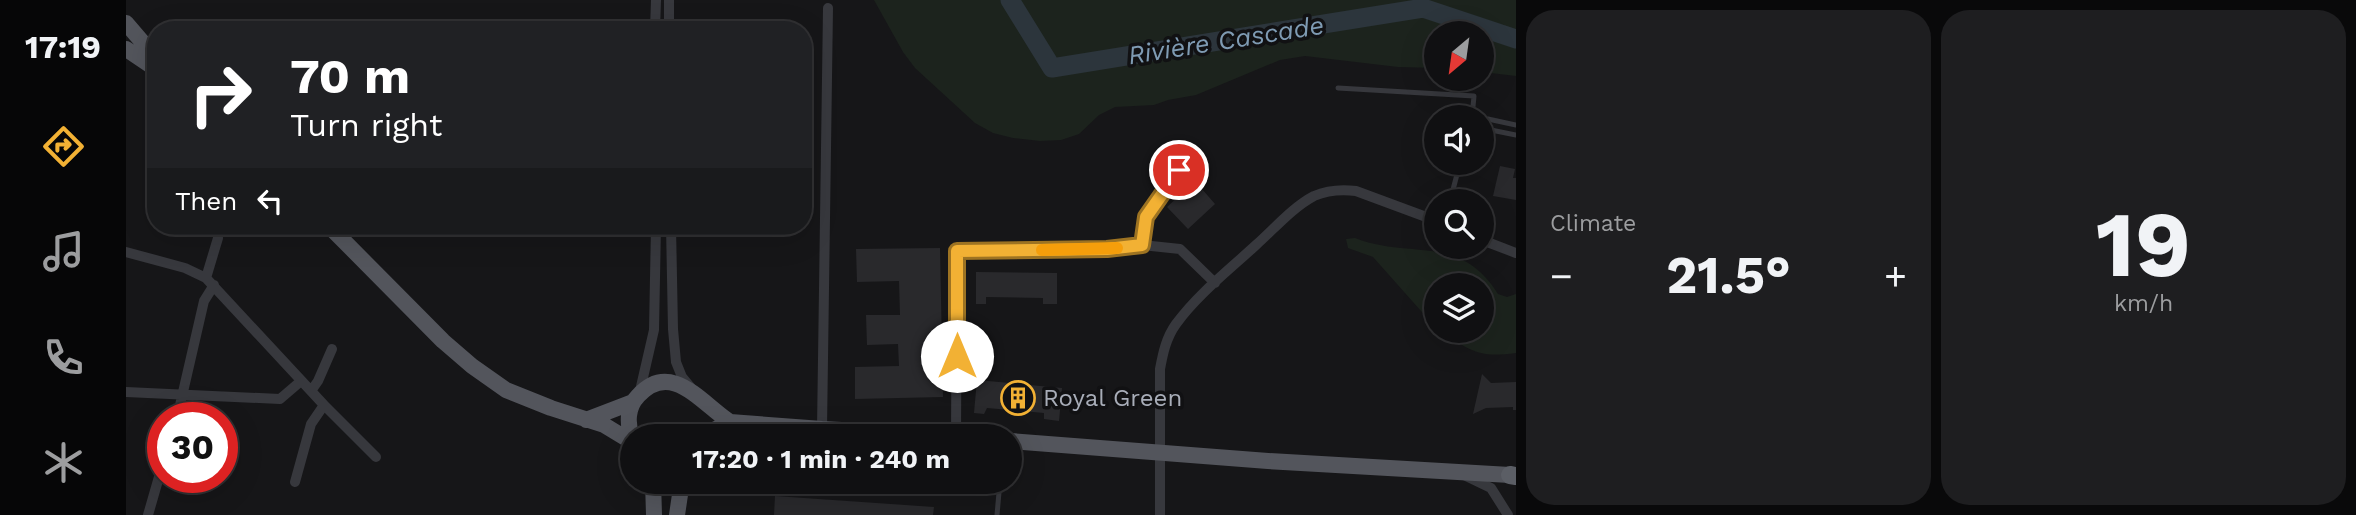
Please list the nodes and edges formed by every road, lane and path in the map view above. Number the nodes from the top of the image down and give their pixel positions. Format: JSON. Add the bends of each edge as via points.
{"nodes":[{"id":1,"x":656,"y":0,"type":"edge"},
{"id":2,"x":669,"y":0,"type":"edge"},
{"id":3,"x":828,"y":8,"type":"dead end"},
{"id":4,"x":655,"y":21,"type":"edge"},
{"id":5,"x":669,"y":21,"type":"edge"},
{"id":6,"x":126,"y":23,"type":"edge"},
{"id":7,"x":147,"y":48,"type":"edge"},
{"id":8,"x":126,"y":49,"type":"edge"},
{"id":9,"x":147,"y":63,"type":"edge"},
{"id":10,"x":1338,"y":88,"type":"dead end"},
{"id":11,"x":1473,"y":105,"type":"edge"},
{"id":12,"x":1494,"y":120,"type":"edge"},
{"id":13,"x":1516,"y":125,"type":"edge"},
{"id":14,"x":1494,"y":131,"type":"edge"},
{"id":15,"x":1516,"y":135,"type":"edge"},
{"id":16,"x":1179,"y":170,"type":"dead end"},
{"id":17,"x":1424,"y":216,"type":"edge"},
{"id":18,"x":338,"y":235,"type":"edge"},
{"id":19,"x":656,"y":235,"type":"edge"},
{"id":20,"x":671,"y":235,"type":"edge"},
{"id":21,"x":218,"y":238,"type":"dead end"},
{"id":22,"x":1142,"y":245,"type":"junction"},
{"id":23,"x":1494,"y":245,"type":"edge"},
{"id":24,"x":126,"y":252,"type":"edge"},
{"id":25,"x":1516,"y":253,"type":"edge"},
{"id":26,"x":210,"y":282,"type":"junction"},
{"id":27,"x":1215,"y":283,"type":"junction"},
{"id":28,"x":332,"y":349,"type":"dead end"},
{"id":29,"x":301,"y":381,"type":"junction"},
{"id":30,"x":310,"y":391,"type":"junction"},
{"id":31,"x":126,"y":392,"type":"edge"},
{"id":32,"x":184,"y":393,"type":"junction"},
{"id":33,"x":636,"y":398,"type":"junction"},
{"id":34,"x":700,"y":398,"type":"junction"},
{"id":35,"x":181,"y":402,"type":"edge"},
{"id":36,"x":324,"y":405,"type":"junction"},
{"id":37,"x":586,"y":420,"type":"junction"},
{"id":38,"x":730,"y":422,"type":"junction"},
{"id":39,"x":628,"y":424,"type":"edge"},
{"id":40,"x":708,"y":424,"type":"edge"},
{"id":41,"x":726,"y":424,"type":"edge"},
{"id":42,"x":756,"y":424,"type":"edge"},
{"id":43,"x":822,"y":424,"type":"edge"},
{"id":44,"x":957,"y":424,"type":"edge"},
{"id":45,"x":620,"y":433,"type":"edge"},
{"id":46,"x":1022,"y":442,"type":"edge"},
{"id":47,"x":1161,"y":452,"type":"junction"},
{"id":48,"x":376,"y":457,"type":"dead end"},
{"id":49,"x":1453,"y":471,"type":"junction"},
{"id":50,"x":1513,"y":476,"type":"edge"},
{"id":51,"x":295,"y":482,"type":"dead end"},
{"id":52,"x":154,"y":493,"type":"edge"},
{"id":53,"x":653,"y":494,"type":"edge"},
{"id":54,"x":680,"y":494,"type":"edge"},
{"id":55,"x":999,"y":494,"type":"edge"},
{"id":56,"x":677,"y":513,"type":"edge"},
{"id":57,"x":148,"y":515,"type":"edge"},
{"id":58,"x":654,"y":515,"type":"edge"},
{"id":59,"x":997,"y":515,"type":"edge"},
{"id":60,"x":1160,"y":515,"type":"edge"},
{"id":61,"x":1508,"y":515,"type":"edge"}],
"edges":[{"from":1,"to":4,"type":"street"},
{"from":2,"to":5,"type":"street"},
{"from":3,"to":43,"type":"street"},
{"from":6,"to":7,"type":"main road"},
{"from":8,"to":9,"type":"main road"},
{"from":10,"to":11,"type":"lane","via":[[1474,96]]},
{"from":12,"to":13,"type":"lane"},
{"from":14,"to":15,"type":"lane"},
{"from":16,"to":22,"type":"street","via":[[1146,217]]},
{"from":17,"to":27,"type":"street","via":[[1356,191],[1325,192],[1308,200]]},
{"from":18,"to":37,"type":"main road","via":[[472,366],[506,390]]},
{"from":19,"to":33,"type":"street","via":[[654,330]]},
{"from":20,"to":34,"type":"street","via":[[676,362]]},
{"from":21,"to":26,"type":"street"},
{"from":22,"to":27,"type":"street","via":[[1180,249]]},
{"from":22,"to":44,"type":"street","via":[[957,251]]},
{"from":23,"to":25,"type":"street"},
{"from":24,"to":26,"type":"street","via":[[186,268]]},
{"from":26,"to":29,"type":"street"},
{"from":26,"to":32,"type":"street"},
{"from":27,"to":47,"type":"street","via":[[1175,325],[1166,344],[1160,369]]},
{"from":28,"to":30,"type":"street"},
{"from":29,"to":30,"type":"street"},
{"from":29,"to":32,"type":"street","via":[[279,399]]},
{"from":30,"to":36,"type":"street"},
{"from":31,"to":32,"type":"street"},
{"from":32,"to":35,"type":"street"},
{"from":33,"to":34,"type":"main road","via":[[662,383],[687,387]]},
{"from":33,"to":37,"type":"main road"},
{"from":33,"to":39,"type":"main road"},
{"from":34,"to":38,"type":"main road"},
{"from":34,"to":40,"type":"main road"},
{"from":36,"to":48,"type":"street"},
{"from":36,"to":51,"type":"street","via":[[311,424]]},
{"from":37,"to":45,"type":"main road"},
{"from":38,"to":41,"type":"main road"},
{"from":38,"to":42,"type":"main road"},
{"from":46,"to":47,"type":"main road"},
{"from":47,"to":49,"type":"main road"},
{"from":47,"to":60,"type":"street"},
{"from":49,"to":50,"type":"main road"},
{"from":49,"to":61,"type":"street","via":[[1491,488]]},
{"from":52,"to":57,"type":"street"},
{"from":53,"to":58,"type":"main road"},
{"from":54,"to":56,"type":"main road"},
{"from":55,"to":59,"type":"lane"}]}
